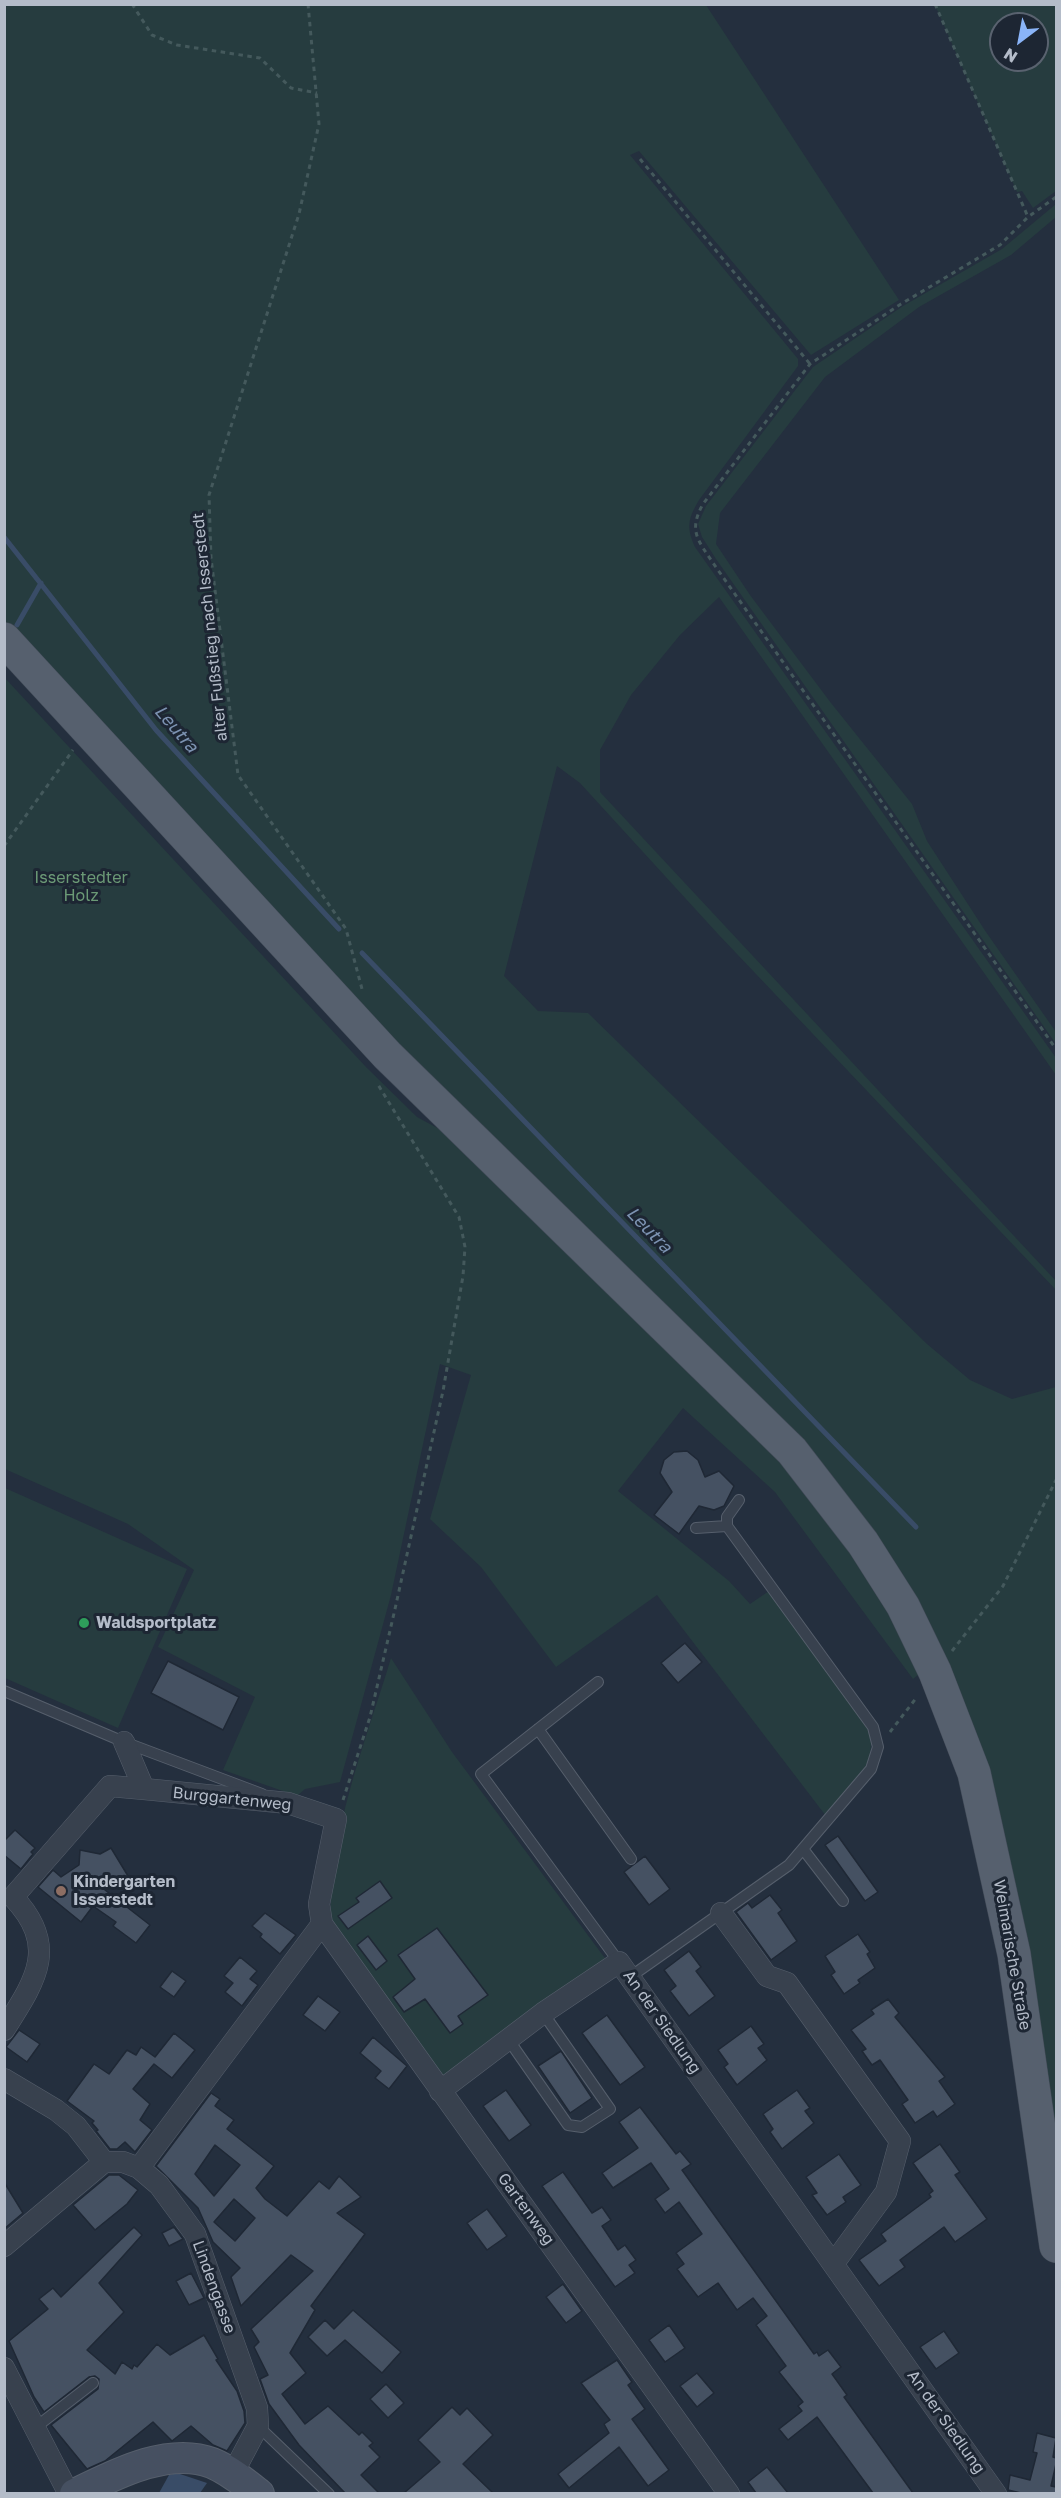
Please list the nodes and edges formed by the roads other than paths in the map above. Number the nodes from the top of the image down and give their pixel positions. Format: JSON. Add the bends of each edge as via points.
{"nodes":[{"id":1,"x":4,"y":639,"type":"edge"},
{"id":2,"x":738,"y":1500,"type":"dead end"},
{"id":3,"x":727,"y":1526,"type":"junction"},
{"id":4,"x":696,"y":1528,"type":"dead end"},
{"id":5,"x":598,"y":1682,"type":"dead end"},
{"id":6,"x":4,"y":1691,"type":"edge"},
{"id":7,"x":538,"y":1729,"type":"junction"},
{"id":8,"x":124,"y":1742,"type":"junction"},
{"id":9,"x":144,"y":1789,"type":"junction"},
{"id":10,"x":288,"y":1803,"type":"junction"},
{"id":11,"x":803,"y":1849,"type":"junction"},
{"id":12,"x":631,"y":1859,"type":"dead end"},
{"id":13,"x":843,"y":1901,"type":"dead end"},
{"id":14,"x":721,"y":1913,"type":"junction"},
{"id":15,"x":322,"y":1924,"type":"junction"},
{"id":16,"x":625,"y":1969,"type":"junction"},
{"id":17,"x":543,"y":2013,"type":"junction"},
{"id":18,"x":4,"y":2030,"type":"edge"},
{"id":19,"x":508,"y":2039,"type":"junction"},
{"id":20,"x":4,"y":2079,"type":"edge"},
{"id":21,"x":440,"y":2091,"type":"junction"},
{"id":22,"x":104,"y":2162,"type":"junction"},
{"id":23,"x":139,"y":2169,"type":"junction"},
{"id":24,"x":4,"y":2246,"type":"edge"},
{"id":25,"x":1056,"y":2246,"type":"edge"},
{"id":26,"x":834,"y":2263,"type":"junction"},
{"id":27,"x":4,"y":2368,"type":"edge"},
{"id":28,"x":93,"y":2383,"type":"dead end"},
{"id":29,"x":258,"y":2426,"type":"junction"},
{"id":30,"x":36,"y":2427,"type":"junction"},
{"id":31,"x":232,"y":2475,"type":"junction"},
{"id":32,"x":95,"y":2490,"type":"edge"},
{"id":33,"x":69,"y":2493,"type":"edge"},
{"id":34,"x":259,"y":2493,"type":"edge"},
{"id":35,"x":329,"y":2493,"type":"edge"},
{"id":36,"x":729,"y":2493,"type":"edge"},
{"id":37,"x":996,"y":2493,"type":"edge"}],
"edges":[{"from":1,"to":25,"type":"main road","name":"Weimarische Straße","via":[[387,1055],[792,1451],[863,1543],[903,1606],[935,1672],[974,1773],[1014,1954]]},
{"from":2,"to":3,"type":"lane","via":[[727,1517]]},
{"from":3,"to":4,"type":"lane"},
{"from":3,"to":11,"type":"lane","via":[[873,1727],[878,1747],[871,1769]]},
{"from":5,"to":7,"type":"lane"},
{"from":6,"to":8,"type":"lane"},
{"from":7,"to":12,"type":"lane"},
{"from":7,"to":16,"type":"lane","via":[[481,1774]]},
{"from":8,"to":9,"type":"street"},
{"from":8,"to":10,"type":"lane"},
{"from":9,"to":10,"type":"street","name":"Burggartenweg"},
{"from":9,"to":18,"type":"street","name":"Burggartenweg","via":[[110,1786],[13,1897],[26,1911],[37,1934],[41,1958],[31,1987]]},
{"from":10,"to":15,"type":"street","name":"Burggartenweg","via":[[328,1815],[318,1904]]},
{"from":11,"to":13,"type":"lane"},
{"from":11,"to":14,"type":"lane","via":[[789,1865]]},
{"from":14,"to":16,"type":"lane"},
{"from":14,"to":26,"type":"street","via":[[767,1976],[787,1983],[900,2141],[886,2192]]},
{"from":15,"to":21,"type":"street","name":"Gartenweg"},
{"from":15,"to":23,"type":"street"},
{"from":16,"to":17,"type":"street","name":"An der Siedlung"},
{"from":16,"to":26,"type":"street","name":"An der Siedlung"},
{"from":17,"to":19,"type":"street","name":"An der Siedlung"},
{"from":17,"to":19,"type":"lane","via":[[610,2109],[582,2127],[568,2125]]},
{"from":19,"to":21,"type":"street","name":"An der Siedlung"},
{"from":20,"to":22,"type":"street","via":[[76,2126]]},
{"from":21,"to":36,"type":"street","name":"Gartenweg"},
{"from":22,"to":23,"type":"street","name":"Lindengasse","via":[[123,2162]]},
{"from":22,"to":24,"type":"street"},
{"from":23,"to":29,"type":"street","name":"Lindengasse","via":[[159,2186],[195,2234],[257,2408]]},
{"from":26,"to":37,"type":"street","name":"An der Siedlung"},
{"from":27,"to":30,"type":"street"},
{"from":28,"to":30,"type":"lane"},
{"from":29,"to":31,"type":"street"},
{"from":29,"to":35,"type":"lane"},
{"from":30,"to":33,"type":"street"},
{"from":31,"to":32,"type":"main road","via":[[212,2463],[181,2459],[138,2467]]},
{"from":31,"to":34,"type":"main road"}]}
